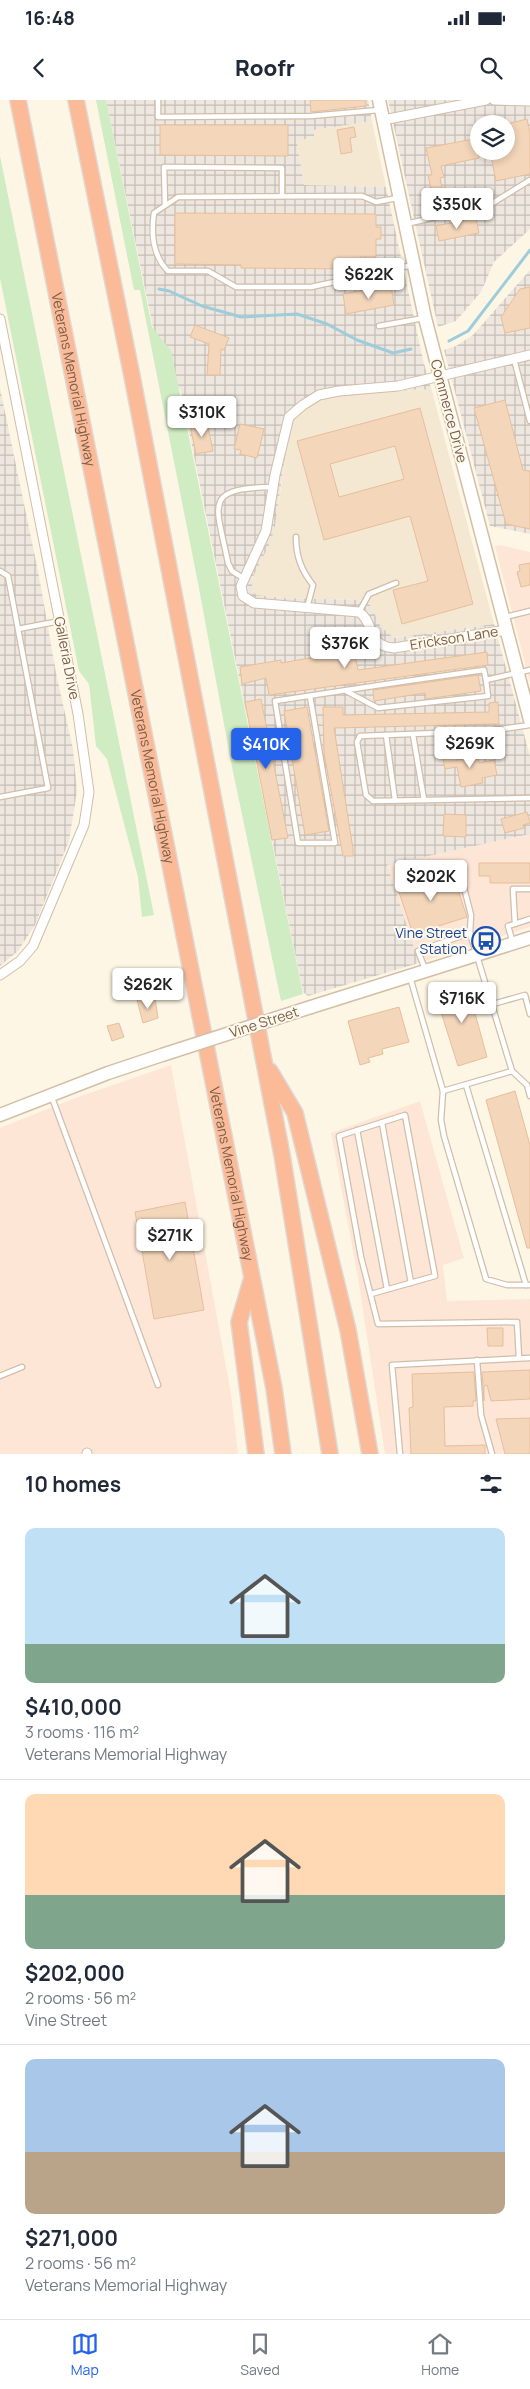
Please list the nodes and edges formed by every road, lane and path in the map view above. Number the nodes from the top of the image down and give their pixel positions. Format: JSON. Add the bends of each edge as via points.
{"nodes":[{"id":1,"x":18,"y":100,"type":"edge"},
{"id":2,"x":76,"y":100,"type":"edge"},
{"id":3,"x":158,"y":100,"type":"edge"},
{"id":4,"x":486,"y":100,"type":"edge"},
{"id":5,"x":494,"y":100,"type":"edge"},
{"id":6,"x":530,"y":101,"type":"edge"},
{"id":7,"x":381,"y":110,"type":"edge"},
{"id":8,"x":530,"y":180,"type":"edge"},
{"id":9,"x":282,"y":196,"type":"junction"},
{"id":10,"x":398,"y":198,"type":"junction"},
{"id":11,"x":165,"y":205,"type":"junction"},
{"id":12,"x":404,"y":225,"type":"junction"},
{"id":13,"x":413,"y":265,"type":"junction"},
{"id":14,"x":425,"y":318,"type":"junction"},
{"id":15,"x":0,"y":319,"type":"edge"},
{"id":16,"x":379,"y":326,"type":"dead end"},
{"id":17,"x":530,"y":355,"type":"edge"},
{"id":18,"x":514,"y":359,"type":"junction"},
{"id":19,"x":440,"y":376,"type":"junction"},
{"id":20,"x":530,"y":421,"type":"edge"},
{"id":21,"x":273,"y":487,"type":"junction"},
{"id":22,"x":296,"y":537,"type":"dead end"},
{"id":23,"x":0,"y":571,"type":"edge"},
{"id":24,"x":243,"y":578,"type":"junction"},
{"id":25,"x":396,"y":583,"type":"dead end"},
{"id":26,"x":307,"y":608,"type":"junction"},
{"id":27,"x":530,"y":611,"type":"edge"},
{"id":28,"x":359,"y":612,"type":"junction"},
{"id":29,"x":60,"y":620,"type":"junction"},
{"id":30,"x":505,"y":624,"type":"junction"},
{"id":31,"x":18,"y":630,"type":"junction"},
{"id":32,"x":524,"y":671,"type":"edge"},
{"id":33,"x":486,"y":680,"type":"junction"},
{"id":34,"x":345,"y":691,"type":"junction"},
{"id":35,"x":310,"y":696,"type":"junction"},
{"id":36,"x":527,"y":696,"type":"edge"},
{"id":37,"x":530,"y":720,"type":"edge"},
{"id":38,"x":530,"y":725,"type":"edge"},
{"id":39,"x":386,"y":735,"type":"junction"},
{"id":40,"x":413,"y":735,"type":"junction"},
{"id":41,"x":0,"y":797,"type":"edge"},
{"id":42,"x":530,"y":798,"type":"edge"},
{"id":43,"x":395,"y":800,"type":"junction"},
{"id":44,"x":424,"y":800,"type":"junction"},
{"id":45,"x":437,"y":869,"type":"dead end"},
{"id":46,"x":530,"y":889,"type":"edge"},
{"id":47,"x":530,"y":919,"type":"edge"},
{"id":48,"x":515,"y":924,"type":"junction"},
{"id":49,"x":470,"y":933,"type":"junction"},
{"id":50,"x":530,"y":938,"type":"edge"},
{"id":51,"x":513,"y":944,"type":"junction"},
{"id":52,"x":478,"y":955,"type":"junction"},
{"id":53,"x":426,"y":972,"type":"junction"},
{"id":54,"x":0,"y":975,"type":"edge"},
{"id":55,"x":410,"y":977,"type":"junction"},
{"id":56,"x":493,"y":1004,"type":"junction"},
{"id":57,"x":530,"y":1014,"type":"edge"},
{"id":58,"x":264,"y":1062,"type":"junction"},
{"id":59,"x":512,"y":1071,"type":"junction"},
{"id":60,"x":466,"y":1085,"type":"junction"},
{"id":61,"x":443,"y":1091,"type":"junction"},
{"id":62,"x":51,"y":1094,"type":"junction"},
{"id":63,"x":530,"y":1096,"type":"edge"},
{"id":64,"x":0,"y":1115,"type":"edge"},
{"id":65,"x":382,"y":1122,"type":"junction"},
{"id":66,"x":358,"y":1130,"type":"junction"},
{"id":67,"x":252,"y":1277,"type":"junction"},
{"id":68,"x":411,"y":1283,"type":"junction"},
{"id":69,"x":528,"y":1285,"type":"edge"},
{"id":70,"x":388,"y":1289,"type":"junction"},
{"id":71,"x":371,"y":1294,"type":"junction"},
{"id":72,"x":519,"y":1358,"type":"junction"},
{"id":73,"x":530,"y":1358,"type":"edge"},
{"id":74,"x":477,"y":1360,"type":"junction"},
{"id":75,"x":22,"y":1367,"type":"dead end"},
{"id":76,"x":0,"y":1376,"type":"edge"},
{"id":77,"x":158,"y":1385,"type":"dead end"},
{"id":78,"x":256,"y":1454,"type":"edge"},
{"id":79,"x":283,"y":1454,"type":"edge"},
{"id":80,"x":330,"y":1454,"type":"edge"},
{"id":81,"x":370,"y":1454,"type":"edge"},
{"id":82,"x":400,"y":1454,"type":"edge"},
{"id":83,"x":492,"y":1454,"type":"edge"}],
"edges":[{"from":1,"to":67,"type":"highway","name":"Veterans Memorial Highway"},
{"from":2,"to":58,"type":"highway"},
{"from":3,"to":7,"type":"lane","via":[[158,117],[311,116]]},
{"from":4,"to":7,"type":"street"},
{"from":5,"to":6,"type":"street"},
{"from":7,"to":10,"type":"street","name":"Commerce Drive"},
{"from":8,"to":12,"type":"lane","via":[[491,204]]},
{"from":9,"to":10,"type":"lane","via":[[362,196],[376,202]]},
{"from":9,"to":11,"type":"lane","via":[[178,197]]},
{"from":9,"to":11,"type":"lane","via":[[282,168],[164,167]]},
{"from":10,"to":12,"type":"street","name":"Commerce Drive"},
{"from":11,"to":13,"type":"lane","via":[[154,213],[152,225],[157,260],[168,271],[208,272],[236,287],[311,287]]},
{"from":12,"to":13,"type":"street","name":"Commerce Drive"},
{"from":13,"to":14,"type":"street","name":"Commerce Drive"},
{"from":14,"to":16,"type":"lane"},
{"from":14,"to":19,"type":"street","name":"Commerce Drive"},
{"from":15,"to":29,"type":"street","name":"Galleria Drive"},
{"from":17,"to":18,"type":"street"},
{"from":18,"to":19,"type":"street"},
{"from":18,"to":20,"type":"lane"},
{"from":19,"to":21,"type":"street","via":[[398,386],[319,395],[303,405],[289,417]]},
{"from":19,"to":30,"type":"street","name":"Commerce Drive"},
{"from":21,"to":24,"type":"street","via":[[266,531]]},
{"from":21,"to":24,"type":"lane","via":[[231,491],[222,496],[217,505],[228,563],[232,571]]},
{"from":22,"to":26,"type":"lane","via":[[296,553],[313,585]]},
{"from":23,"to":31,"type":"lane","via":[[8,576]]},
{"from":24,"to":26,"type":"street","via":[[243,596],[254,603]]},
{"from":25,"to":28,"type":"lane","via":[[369,594]]},
{"from":26,"to":28,"type":"street"},
{"from":27,"to":30,"type":"lane"},
{"from":28,"to":30,"type":"street","name":"Erickson Lane","via":[[374,638],[386,647],[394,648]]},
{"from":29,"to":31,"type":"lane"},
{"from":29,"to":54,"type":"street","name":"Galleria Drive","via":[[89,792],[84,825],[33,946],[20,961]]},
{"from":30,"to":32,"type":"street","name":"Commerce Drive"},
{"from":31,"to":41,"type":"lane","via":[[48,788]]},
{"from":32,"to":33,"type":"lane"},
{"from":32,"to":36,"type":"street","name":"Commerce Drive"},
{"from":33,"to":34,"type":"lane","via":[[484,670]]},
{"from":33,"to":34,"type":"lane","via":[[488,696],[378,708]]},
{"from":34,"to":35,"type":"lane"},
{"from":35,"to":35,"type":"lane","via":[[275,701],[298,842],[335,844]]},
{"from":36,"to":37,"type":"street","name":"Commerce Drive"},
{"from":38,"to":40,"type":"lane"},
{"from":39,"to":40,"type":"lane"},
{"from":39,"to":43,"type":"lane"},
{"from":39,"to":43,"type":"lane","via":[[360,736],[357,742],[366,795],[372,801]]},
{"from":40,"to":44,"type":"lane"},
{"from":42,"to":44,"type":"lane"},
{"from":43,"to":44,"type":"lane"},
{"from":45,"to":49,"type":"lane","via":[[459,868],[471,915]]},
{"from":46,"to":48,"type":"lane","via":[[513,889]]},
{"from":47,"to":48,"type":"lane"},
{"from":48,"to":51,"type":"lane","via":[[508,926]]},
{"from":49,"to":52,"type":"lane"},
{"from":49,"to":53,"type":"lane","via":[[418,950]]},
{"from":50,"to":51,"type":"street","name":"Vine Street"},
{"from":51,"to":52,"type":"street","name":"Vine Street"},
{"from":52,"to":53,"type":"street","name":"Vine Street"},
{"from":52,"to":56,"type":"lane"},
{"from":53,"to":55,"type":"street","name":"Vine Street"},
{"from":55,"to":61,"type":"lane"},
{"from":55,"to":62,"type":"street","name":"Vine Street","bridge":true,"via":[[162,1055]]},
{"from":56,"to":57,"type":"lane","via":[[525,995]]},
{"from":56,"to":59,"type":"lane"},
{"from":58,"to":80,"type":"highway"},
{"from":58,"to":81,"type":"highway","via":[[295,1113],[348,1330]]},
{"from":59,"to":60,"type":"lane"},
{"from":59,"to":63,"type":"lane","via":[[527,1085]]},
{"from":60,"to":61,"type":"lane"},
{"from":60,"to":69,"type":"lane"},
{"from":61,"to":69,"type":"lane","via":[[441,1120],[444,1136],[486,1279],[506,1285]]},
{"from":62,"to":64,"type":"street","name":"Vine Street"},
{"from":62,"to":77,"type":"lane"},
{"from":65,"to":66,"type":"lane"},
{"from":65,"to":68,"type":"lane"},
{"from":65,"to":68,"type":"lane","via":[[405,1115],[435,1276]]},
{"from":66,"to":70,"type":"lane"},
{"from":66,"to":71,"type":"lane","via":[[339,1136]]},
{"from":67,"to":78,"type":"highway","via":[[239,1322]]},
{"from":67,"to":79,"type":"highway","name":"Veterans Memorial Highway","via":[[274,1388]]},
{"from":68,"to":70,"type":"lane"},
{"from":70,"to":71,"type":"lane"},
{"from":71,"to":72,"type":"lane","via":[[378,1324],[517,1322]]},
{"from":72,"to":73,"type":"lane"},
{"from":72,"to":74,"type":"lane"},
{"from":74,"to":82,"type":"lane","via":[[392,1364]]},
{"from":74,"to":83,"type":"lane","via":[[481,1415]]},
{"from":75,"to":76,"type":"lane"}]}
